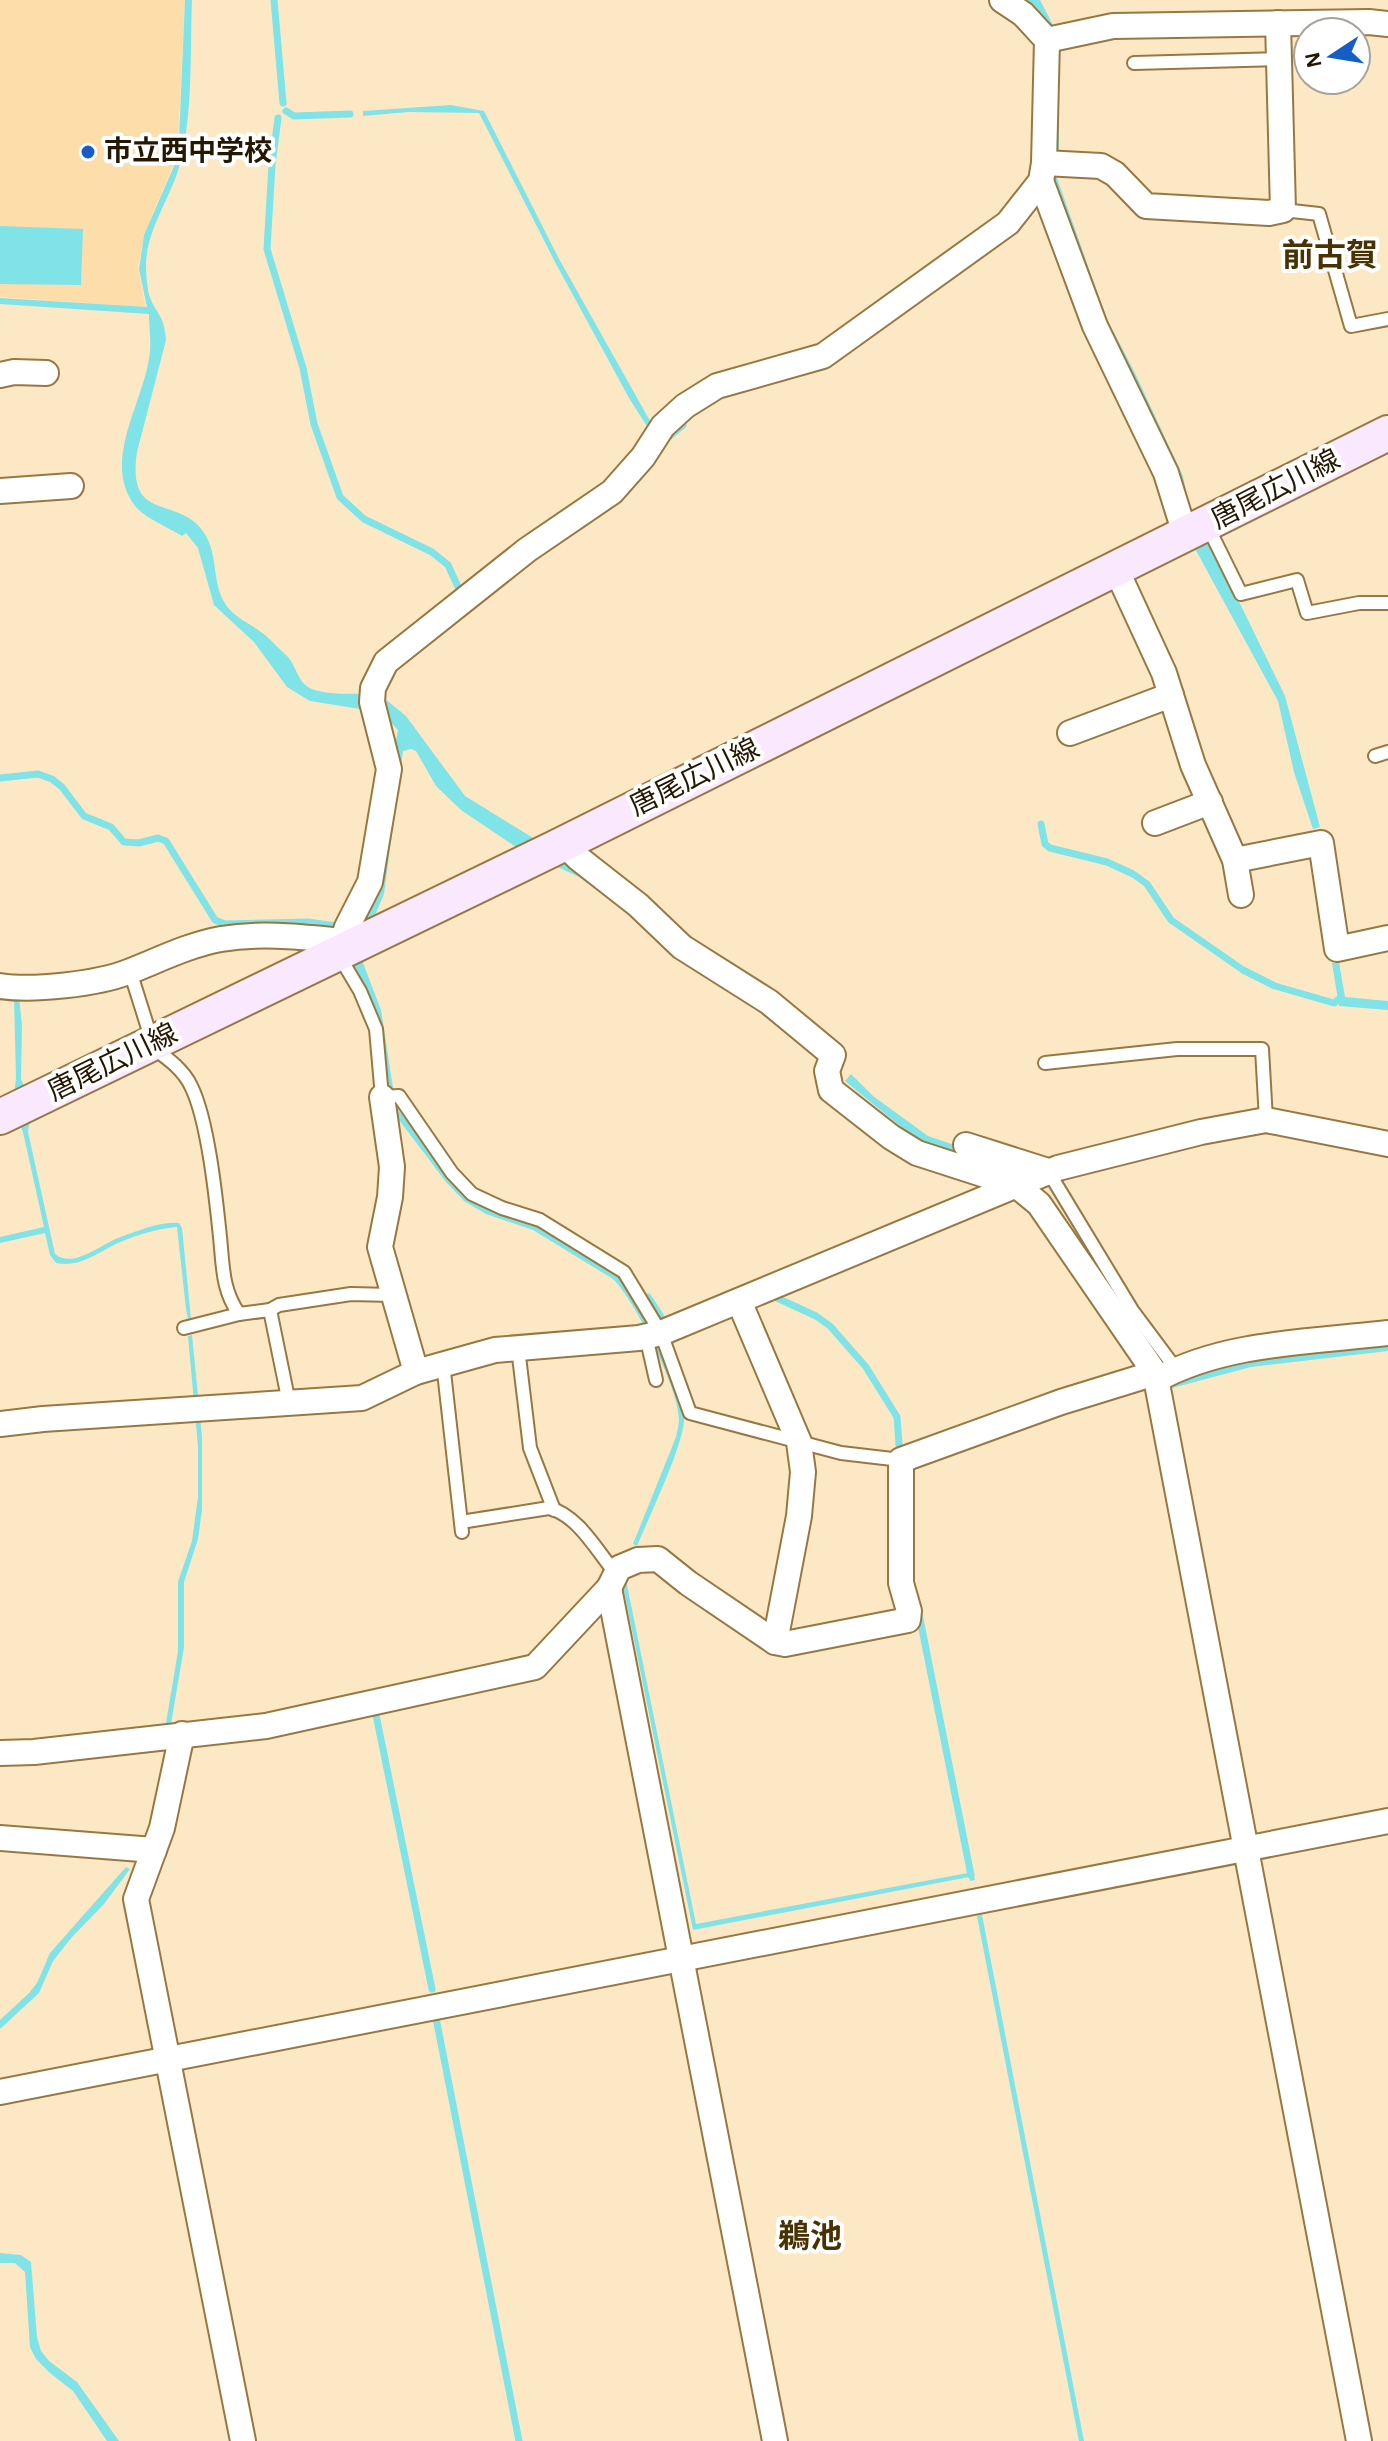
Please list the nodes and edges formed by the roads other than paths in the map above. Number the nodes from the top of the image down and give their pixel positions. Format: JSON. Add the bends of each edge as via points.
{"nodes":[{"id":1,"x":1002,"y":0,"type":"edge"},
{"id":2,"x":1278,"y":23,"type":"junction"},
{"id":3,"x":1388,"y":24,"type":"edge"},
{"id":4,"x":1047,"y":40,"type":"junction"},
{"id":5,"x":1279,"y":59,"type":"junction"},
{"id":6,"x":1134,"y":63,"type":"dead end"},
{"id":7,"x":1042,"y":172,"type":"junction"},
{"id":8,"x":1283,"y":210,"type":"junction"},
{"id":9,"x":1388,"y":319,"type":"edge"},
{"id":10,"x":46,"y":373,"type":"dead end"},
{"id":11,"x":0,"y":375,"type":"edge"},
{"id":12,"x":1388,"y":433,"type":"edge"},
{"id":13,"x":71,"y":486,"type":"dead end"},
{"id":14,"x":0,"y":491,"type":"edge"},
{"id":15,"x":1195,"y":529,"type":"junction"},
{"id":16,"x":1116,"y":569,"type":"junction"},
{"id":17,"x":1388,"y":603,"type":"edge"},
{"id":18,"x":1171,"y":695,"type":"junction"},
{"id":19,"x":1070,"y":733,"type":"dead end"},
{"id":20,"x":1210,"y":802,"type":"junction"},
{"id":21,"x":1155,"y":823,"type":"dead end"},
{"id":22,"x":551,"y":850,"type":"junction"},
{"id":23,"x":1235,"y":860,"type":"junction"},
{"id":24,"x":1241,"y":895,"type":"dead end"},
{"id":25,"x":1388,"y":938,"type":"edge"},
{"id":26,"x":348,"y":947,"type":"junction"},
{"id":27,"x":130,"y":971,"type":"junction"},
{"id":28,"x":0,"y":986,"type":"edge"},
{"id":29,"x":152,"y":1044,"type":"junction"},
{"id":30,"x":1045,"y":1063,"type":"dead end"},
{"id":31,"x":382,"y":1097,"type":"junction"},
{"id":32,"x":14,"y":1111,"type":"edge"},
{"id":33,"x":1266,"y":1120,"type":"junction"},
{"id":34,"x":1388,"y":1144,"type":"edge"},
{"id":35,"x":966,"y":1145,"type":"dead end"},
{"id":36,"x":1048,"y":1171,"type":"junction"},
{"id":37,"x":1016,"y":1185,"type":"junction"},
{"id":38,"x":392,"y":1295,"type":"junction"},
{"id":39,"x":739,"y":1301,"type":"junction"},
{"id":40,"x":270,"y":1310,"type":"junction"},
{"id":41,"x":239,"y":1314,"type":"junction"},
{"id":42,"x":184,"y":1328,"type":"dead end"},
{"id":43,"x":1388,"y":1333,"type":"edge"},
{"id":44,"x":654,"y":1335,"type":"junction"},
{"id":45,"x":518,"y":1348,"type":"junction"},
{"id":46,"x":443,"y":1363,"type":"junction"},
{"id":47,"x":416,"y":1372,"type":"junction"},
{"id":48,"x":1162,"y":1374,"type":"junction"},
{"id":49,"x":656,"y":1380,"type":"dead end"},
{"id":50,"x":289,"y":1403,"type":"junction"},
{"id":51,"x":0,"y":1424,"type":"edge"},
{"id":52,"x":799,"y":1442,"type":"junction"},
{"id":53,"x":901,"y":1460,"type":"junction"},
{"id":54,"x":554,"y":1510,"type":"junction"},
{"id":55,"x":612,"y":1581,"type":"junction"},
{"id":56,"x":775,"y":1642,"type":"junction"},
{"id":57,"x":182,"y":1734,"type":"junction"},
{"id":58,"x":0,"y":1753,"type":"edge"},
{"id":59,"x":1388,"y":1821,"type":"edge"},
{"id":60,"x":0,"y":1838,"type":"edge"},
{"id":61,"x":1247,"y":1848,"type":"junction"},
{"id":62,"x":154,"y":1850,"type":"junction"},
{"id":63,"x":683,"y":1958,"type":"junction"},
{"id":64,"x":167,"y":2060,"type":"junction"},
{"id":65,"x":0,"y":2092,"type":"edge"},
{"id":66,"x":243,"y":2441,"type":"edge"},
{"id":67,"x":775,"y":2441,"type":"edge"},
{"id":68,"x":1359,"y":2441,"type":"edge"}],
"edges":[{"from":1,"to":4,"type":"street"},
{"from":2,"to":3,"type":"street"},
{"from":2,"to":4,"type":"street","via":[[1113,26]]},
{"from":2,"to":5,"type":"street"},
{"from":4,"to":7,"type":"street"},
{"from":5,"to":6,"type":"lane"},
{"from":5,"to":8,"type":"street"},
{"from":7,"to":8,"type":"street","via":[[1101,166],[1146,206]]},
{"from":7,"to":15,"type":"street","via":[[1095,326]]},
{"from":7,"to":26,"type":"street","via":[[1008,223],[823,356],[717,386],[685,406],[612,492],[527,550],[386,662],[374,704],[389,769],[370,882],[347,927]]},
{"from":8,"to":9,"type":"lane","via":[[1319,214],[1351,326]]},
{"from":10,"to":11,"type":"street"},
{"from":12,"to":15,"type":"main road","name":"唐尾広川線"},
{"from":13,"to":14,"type":"street"},
{"from":15,"to":16,"type":"main road","name":"唐尾広川線"},
{"from":15,"to":17,"type":"lane","via":[[1241,594],[1297,580],[1307,613]]},
{"from":16,"to":18,"type":"street"},
{"from":16,"to":22,"type":"main road","name":"唐尾広川線"},
{"from":18,"to":19,"type":"street"},
{"from":18,"to":20,"type":"street"},
{"from":20,"to":21,"type":"street"},
{"from":20,"to":23,"type":"street"},
{"from":22,"to":26,"type":"main road","name":"唐尾広川線"},
{"from":22,"to":37,"type":"street","via":[[638,905],[682,947],[769,1002],[833,1055],[827,1071],[831,1090],[891,1137],[917,1153]]},
{"from":23,"to":24,"type":"street"},
{"from":23,"to":25,"type":"street","via":[[1321,843],[1337,949]]},
{"from":26,"to":27,"type":"street","via":[[273,934],[219,939]]},
{"from":26,"to":29,"type":"main road","name":"唐尾広川線"},
{"from":26,"to":31,"type":"lane","via":[[376,1029]]},
{"from":27,"to":28,"type":"street","via":[[63,985]]},
{"from":27,"to":29,"type":"lane"},
{"from":29,"to":32,"type":"main road","name":"唐尾広川線"},
{"from":29,"to":41,"type":"lane","via":[[179,1068],[195,1097],[210,1161],[223,1278]]},
{"from":30,"to":33,"type":"lane","via":[[1177,1049],[1262,1049]]},
{"from":31,"to":38,"type":"street","via":[[392,1167],[380,1247]]},
{"from":31,"to":44,"type":"lane","via":[[399,1096],[472,1194],[540,1220],[624,1272]]},
{"from":33,"to":34,"type":"street"},
{"from":33,"to":36,"type":"street"},
{"from":35,"to":36,"type":"street"},
{"from":36,"to":37,"type":"street"},
{"from":36,"to":48,"type":"lane","via":[[1132,1310]]},
{"from":37,"to":39,"type":"street"},
{"from":37,"to":48,"type":"street","via":[[1039,1204]]},
{"from":38,"to":40,"type":"lane","via":[[351,1294]]},
{"from":38,"to":47,"type":"street"},
{"from":39,"to":44,"type":"street"},
{"from":39,"to":52,"type":"street"},
{"from":40,"to":41,"type":"lane"},
{"from":40,"to":50,"type":"lane"},
{"from":41,"to":42,"type":"lane"},
{"from":43,"to":48,"type":"street","via":[[1240,1349]]},
{"from":44,"to":45,"type":"street"},
{"from":44,"to":49,"type":"lane"},
{"from":44,"to":52,"type":"lane","via":[[690,1413]]},
{"from":45,"to":46,"type":"street"},
{"from":45,"to":54,"type":"lane","via":[[530,1448]]},
{"from":46,"to":47,"type":"street"},
{"from":46,"to":54,"type":"lane","via":[[461,1527]]},
{"from":47,"to":50,"type":"street","via":[[362,1398]]},
{"from":48,"to":53,"type":"street","via":[[1061,1402]]},
{"from":48,"to":61,"type":"street"},
{"from":50,"to":51,"type":"street"},
{"from":52,"to":53,"type":"lane"},
{"from":52,"to":56,"type":"street","via":[[799,1516]]},
{"from":53,"to":56,"type":"street","via":[[901,1583],[908,1620]]},
{"from":54,"to":55,"type":"lane","via":[[572,1520]]},
{"from":55,"to":56,"type":"street","via":[[619,1568],[658,1559]]},
{"from":55,"to":57,"type":"street","via":[[535,1667],[266,1726]]},
{"from":55,"to":63,"type":"street"},
{"from":57,"to":58,"type":"street"},
{"from":57,"to":62,"type":"street"},
{"from":59,"to":61,"type":"street"},
{"from":60,"to":62,"type":"street"},
{"from":61,"to":63,"type":"street"},
{"from":61,"to":68,"type":"street"},
{"from":62,"to":64,"type":"street","via":[[136,1899]]},
{"from":63,"to":64,"type":"street"},
{"from":63,"to":67,"type":"street"},
{"from":64,"to":65,"type":"street"},
{"from":64,"to":66,"type":"street"}]}
